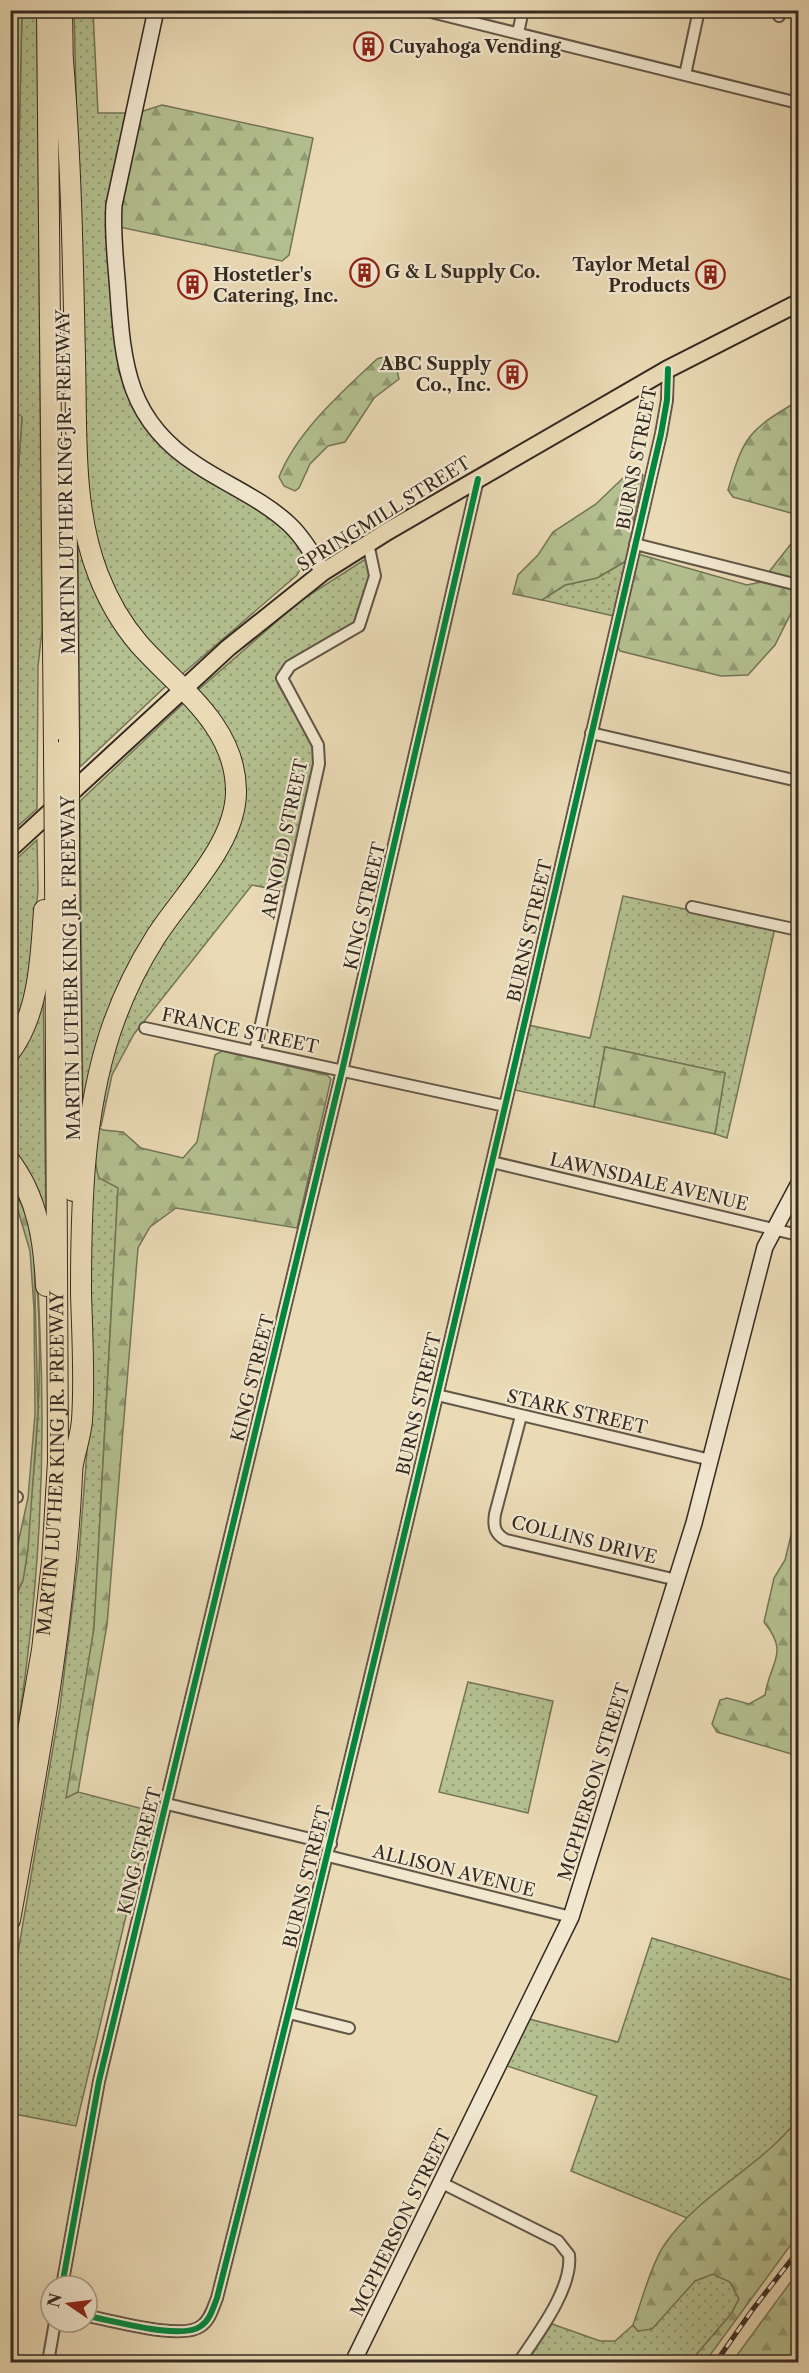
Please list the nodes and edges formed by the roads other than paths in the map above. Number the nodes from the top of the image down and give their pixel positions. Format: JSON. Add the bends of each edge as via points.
{"nodes":[{"id":1,"x":47,"y":10,"type":"edge"},
{"id":2,"x":62,"y":10,"type":"edge"},
{"id":3,"x":156,"y":10,"type":"edge"},
{"id":4,"x":423,"y":10,"type":"edge"},
{"id":5,"x":523,"y":10,"type":"edge"},
{"id":6,"x":699,"y":10,"type":"edge"},
{"id":7,"x":518,"y":33,"type":"junction"},
{"id":8,"x":63,"y":60,"type":"junction"},
{"id":9,"x":685,"y":75,"type":"junction"},
{"id":10,"x":798,"y":103,"type":"edge"},
{"id":11,"x":798,"y":303,"type":"edge"},
{"id":12,"x":668,"y":369,"type":"junction"},
{"id":13,"x":478,"y":479,"type":"junction"},
{"id":14,"x":368,"y":543,"type":"junction"},
{"id":15,"x":635,"y":544,"type":"junction"},
{"id":16,"x":323,"y":572,"type":"junction"},
{"id":17,"x":798,"y":585,"type":"edge"},
{"id":18,"x":184,"y":689,"type":"junction"},
{"id":19,"x":591,"y":733,"type":"junction"},
{"id":20,"x":56,"y":750,"type":"junction"},
{"id":21,"x":798,"y":781,"type":"edge"},
{"id":22,"x":10,"y":849,"type":"edge"},
{"id":23,"x":50,"y":874,"type":"junction"},
{"id":24,"x":693,"y":907,"type":"dead end"},
{"id":25,"x":798,"y":930,"type":"edge"},
{"id":26,"x":145,"y":1028,"type":"dead end"},
{"id":27,"x":255,"y":1051,"type":"junction"},
{"id":28,"x":10,"y":1052,"type":"edge"},
{"id":29,"x":342,"y":1071,"type":"junction"},
{"id":30,"x":505,"y":1106,"type":"junction"},
{"id":31,"x":10,"y":1161,"type":"edge"},
{"id":32,"x":492,"y":1162,"type":"junction"},
{"id":33,"x":798,"y":1185,"type":"edge"},
{"id":34,"x":774,"y":1228,"type":"junction"},
{"id":35,"x":798,"y":1235,"type":"edge"},
{"id":36,"x":437,"y":1395,"type":"junction"},
{"id":37,"x":521,"y":1416,"type":"junction"},
{"id":38,"x":711,"y":1460,"type":"junction"},
{"id":39,"x":73,"y":1464,"type":"junction"},
{"id":40,"x":676,"y":1580,"type":"junction"},
{"id":41,"x":42,"y":1650,"type":"junction"},
{"id":42,"x":167,"y":1804,"type":"junction"},
{"id":43,"x":10,"y":1834,"type":"edge"},
{"id":44,"x":331,"y":1844,"type":"junction"},
{"id":45,"x":328,"y":1857,"type":"junction"},
{"id":46,"x":572,"y":1917,"type":"junction"},
{"id":47,"x":10,"y":1920,"type":"edge"},
{"id":48,"x":289,"y":2013,"type":"junction"},
{"id":49,"x":350,"y":2028,"type":"dead end"},
{"id":50,"x":442,"y":2183,"type":"junction"},
{"id":51,"x":64,"y":2274,"type":"edge"},
{"id":52,"x":99,"y":2318,"type":"edge"},
{"id":53,"x":53,"y":2334,"type":"edge"},
{"id":54,"x":48,"y":2362,"type":"edge"},
{"id":55,"x":353,"y":2362,"type":"edge"},
{"id":56,"x":519,"y":2362,"type":"edge"}],
"edges":[{"from":1,"to":20,"type":"highway","name":"MARTIN LUTHER KING JR. FREEWAY"},
{"from":2,"to":8,"type":"highway","name":"MARTIN LUTHER KING JR. FREEWAY"},
{"from":3,"to":16,"type":"street","via":[[114,205],[126,370],[142,409],[166,440],[196,465],[290,524]]},
{"from":4,"to":7,"type":"street"},
{"from":5,"to":7,"type":"street"},
{"from":6,"to":9,"type":"street"},
{"from":7,"to":9,"type":"street"},
{"from":8,"to":18,"type":"highway","via":[[71,166],[78,462],[86,536],[105,591],[124,625]]},
{"from":8,"to":20,"type":"highway","name":"MARTIN LUTHER KING JR. FREEWAY"},
{"from":9,"to":10,"type":"street"},
{"from":11,"to":12,"type":"main road","name":"SPRINGMILL STREET"},
{"from":12,"to":13,"type":"main road","name":"SPRINGMILL STREET"},
{"from":12,"to":15,"type":"street","name":"BURNS STREET","via":[[668,400]]},
{"from":13,"to":14,"type":"main road","name":"SPRINGMILL STREET"},
{"from":13,"to":29,"type":"street","name":"KING STREET"},
{"from":14,"to":16,"type":"main road","name":"SPRINGMILL STREET"},
{"from":14,"to":27,"type":"street","name":"ARNOLD STREET","via":[[375,576],[359,626],[290,666],[282,678],[318,745],[319,764]]},
{"from":15,"to":17,"type":"street"},
{"from":15,"to":19,"type":"street","name":"BURNS STREET"},
{"from":16,"to":18,"type":"main road","name":"SPRINGMILL STREET","via":[[248,631]]},
{"from":18,"to":22,"type":"main road","name":"SPRINGMILL STREET"},
{"from":18,"to":39,"type":"highway","via":[[214,724],[229,751],[236,791],[234,812],[222,842],[139,966],[116,1015],[103,1058],[90,1124],[82,1201],[82,1422]]},
{"from":19,"to":21,"type":"street"},
{"from":19,"to":30,"type":"street","name":"BURNS STREET"},
{"from":20,"to":23,"type":"highway","name":"MARTIN LUTHER KING JR. FREEWAY","bridge":true},
{"from":20,"to":39,"type":"highway","name":"MARTIN LUTHER KING JR. FREEWAY","bridge":true,"via":[[69,857]]},
{"from":23,"to":28,"type":"highway","via":[[33,996],[21,1034]]},
{"from":23,"to":41,"type":"highway","name":"MARTIN LUTHER KING JR. FREEWAY","via":[[59,1425],[52,1562]]},
{"from":24,"to":25,"type":"street"},
{"from":26,"to":27,"type":"street","name":"FRANCE STREET"},
{"from":27,"to":29,"type":"street","name":"FRANCE STREET"},
{"from":29,"to":30,"type":"street","name":"FRANCE STREET"},
{"from":29,"to":42,"type":"street","name":"KING STREET"},
{"from":30,"to":32,"type":"street","name":"BURNS STREET"},
{"from":31,"to":41,"type":"highway","via":[[32,1201],[45,1264],[49,1447],[40,1609]]},
{"from":32,"to":34,"type":"street","name":"LAWNSDALE AVENUE"},
{"from":32,"to":36,"type":"street","name":"BURNS STREET"},
{"from":33,"to":34,"type":"street","name":"MCPHERSON STREET"},
{"from":34,"to":35,"type":"street","name":"LAWNSDALE AVENUE"},
{"from":34,"to":38,"type":"street","name":"MCPHERSON STREET","via":[[765,1247]]},
{"from":36,"to":37,"type":"street","name":"STARK STREET"},
{"from":36,"to":44,"type":"street","name":"BURNS STREET"},
{"from":37,"to":38,"type":"street","name":"STARK STREET"},
{"from":37,"to":40,"type":"street","name":"COLLINS DRIVE","via":[[495,1514],[497,1533],[506,1540]]},
{"from":38,"to":40,"type":"street","name":"MCPHERSON STREET"},
{"from":39,"to":47,"type":"highway","name":"MARTIN LUTHER KING JR. FREEWAY","via":[[57,1647]]},
{"from":40,"to":46,"type":"street","name":"MCPHERSON STREET"},
{"from":41,"to":43,"type":"highway","name":"MARTIN LUTHER KING JR. FREEWAY"},
{"from":42,"to":44,"type":"street"},
{"from":42,"to":51,"type":"street","name":"KING STREET","via":[[99,2081]]},
{"from":44,"to":45,"type":"street","name":"BURNS STREET"},
{"from":45,"to":46,"type":"street","name":"ALLISON AVENUE"},
{"from":45,"to":48,"type":"street","name":"BURNS STREET"},
{"from":46,"to":50,"type":"street","name":"MCPHERSON STREET"},
{"from":48,"to":49,"type":"street"},
{"from":48,"to":52,"type":"street","name":"BURNS STREET","via":[[217,2298],[207,2319],[201,2326],[183,2332]]},
{"from":50,"to":55,"type":"street","name":"MCPHERSON STREET"},
{"from":50,"to":56,"type":"street","via":[[558,2241],[569,2255],[568,2277]]},
{"from":53,"to":54,"type":"street"}]}
